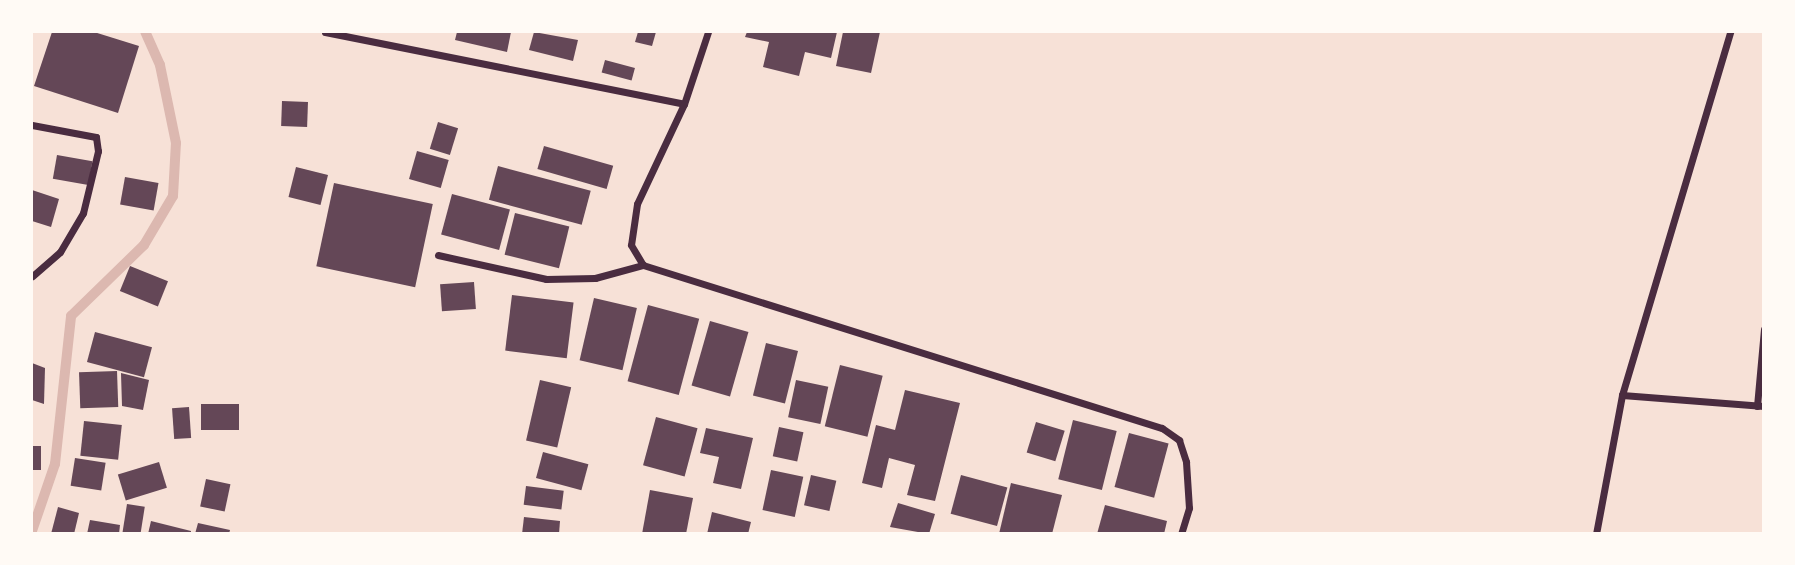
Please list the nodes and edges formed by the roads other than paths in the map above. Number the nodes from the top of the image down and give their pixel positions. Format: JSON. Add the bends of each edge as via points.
{"nodes":[{"id":1,"x":325,"y":32,"type":"edge"},
{"id":2,"x":708,"y":32,"type":"edge"},
{"id":3,"x":1730,"y":32,"type":"edge"},
{"id":4,"x":684,"y":104,"type":"junction"},
{"id":5,"x":32,"y":125,"type":"edge"},
{"id":6,"x":438,"y":255,"type":"dead end"},
{"id":7,"x":643,"y":265,"type":"junction"},
{"id":8,"x":32,"y":276,"type":"edge"},
{"id":9,"x":1763,"y":329,"type":"edge"},
{"id":10,"x":1622,"y":395,"type":"junction"},
{"id":11,"x":1760,"y":406,"type":"edge"},
{"id":12,"x":1181,"y":534,"type":"edge"},
{"id":13,"x":1597,"y":534,"type":"edge"}],
"edges":[{"from":1,"to":4,"type":"street"},
{"from":2,"to":4,"type":"street"},
{"from":3,"to":10,"type":"street"},
{"from":4,"to":7,"type":"street","via":[[637,204],[631,245]]},
{"from":5,"to":8,"type":"street","via":[[96,137],[98,151],[83,213],[60,252]]},
{"from":6,"to":7,"type":"street","via":[[546,279],[595,278]]},
{"from":7,"to":12,"type":"street","via":[[1162,428],[1179,440],[1186,462],[1189,508]]},
{"from":9,"to":11,"type":"street"},
{"from":10,"to":11,"type":"street"},
{"from":10,"to":13,"type":"street"}]}
